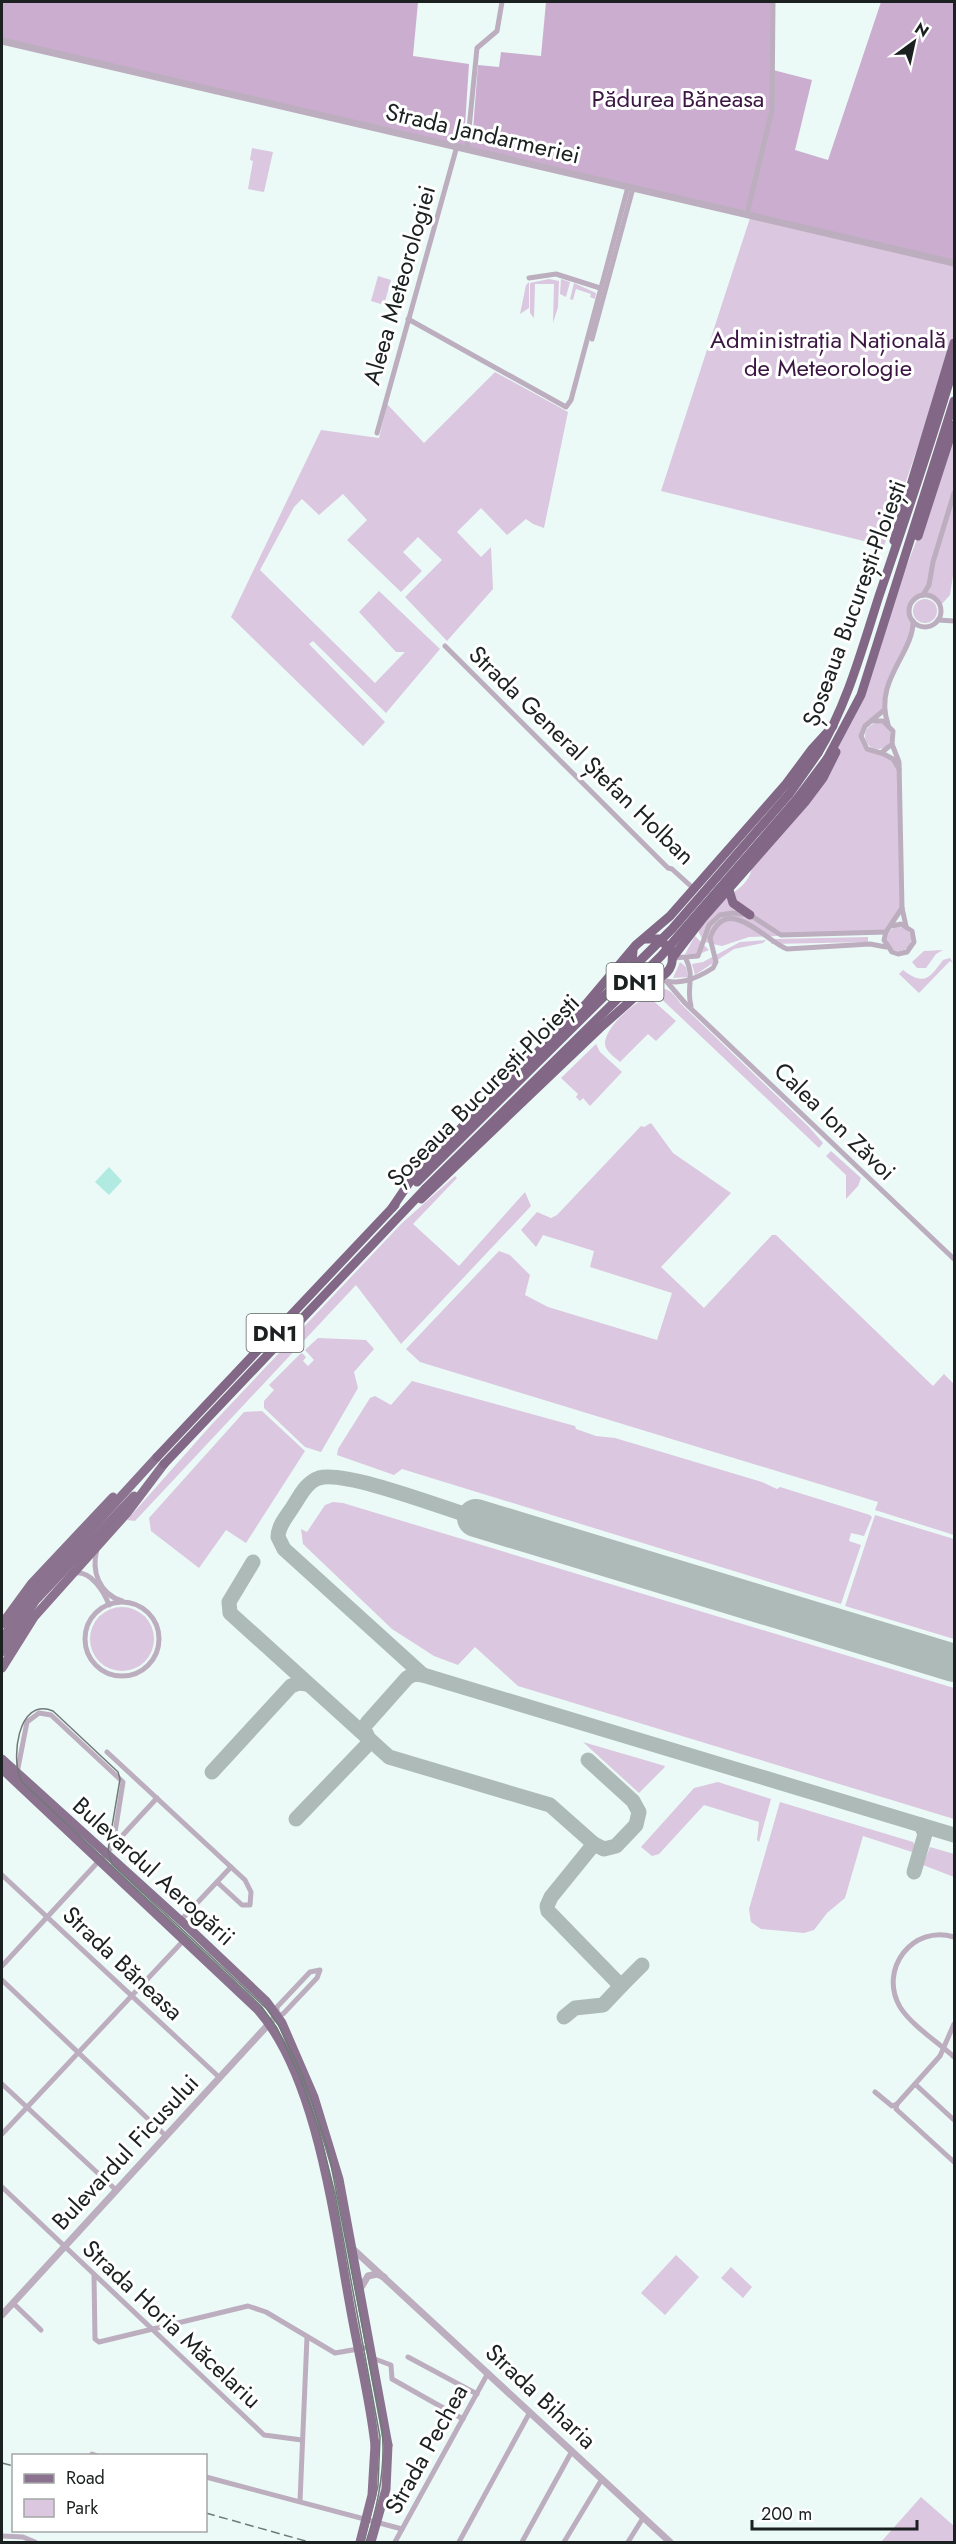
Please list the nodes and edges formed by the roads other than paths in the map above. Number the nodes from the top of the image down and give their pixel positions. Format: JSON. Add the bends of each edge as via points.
{"nodes":[{"id":1,"x":502,"y":2,"type":"edge"},
{"id":2,"x":773,"y":2,"type":"edge"},
{"id":3,"x":2,"y":41,"type":"edge"},
{"id":4,"x":457,"y":146,"type":"junction"},
{"id":5,"x":467,"y":149,"type":"junction"},
{"id":6,"x":631,"y":187,"type":"junction"},
{"id":7,"x":747,"y":214,"type":"junction"},
{"id":8,"x":954,"y":263,"type":"edge"},
{"id":9,"x":529,"y":278,"type":"dead end"},
{"id":10,"x":600,"y":288,"type":"junction"},
{"id":11,"x":408,"y":319,"type":"junction"},
{"id":12,"x":592,"y":339,"type":"dead end"},
{"id":13,"x":954,"y":343,"type":"edge"},
{"id":14,"x":954,"y":366,"type":"edge"},
{"id":15,"x":954,"y":401,"type":"edge"},
{"id":16,"x":954,"y":425,"type":"edge"},
{"id":17,"x":377,"y":433,"type":"dead end"},
{"id":18,"x":954,"y":494,"type":"edge"},
{"id":19,"x":929,"y":585,"type":"junction"},
{"id":20,"x":882,"y":588,"type":"junction"},
{"id":21,"x":896,"y":591,"type":"junction"},
{"id":22,"x":923,"y":595,"type":"junction"},
{"id":23,"x":932,"y":597,"type":"junction"},
{"id":24,"x":941,"y":611,"type":"junction"},
{"id":25,"x":948,"y":619,"type":"junction"},
{"id":26,"x":938,"y":620,"type":"junction"},
{"id":27,"x":913,"y":621,"type":"junction"},
{"id":28,"x":954,"y":621,"type":"edge"},
{"id":29,"x":923,"y":627,"type":"junction"},
{"id":30,"x":913,"y":631,"type":"junction"},
{"id":31,"x":445,"y":646,"type":"dead end"},
{"id":32,"x":883,"y":711,"type":"junction"},
{"id":33,"x":873,"y":721,"type":"junction"},
{"id":34,"x":888,"y":724,"type":"junction"},
{"id":35,"x":833,"y":726,"type":"junction"},
{"id":36,"x":843,"y":733,"type":"junction"},
{"id":37,"x":892,"y":744,"type":"junction"},
{"id":38,"x":881,"y":753,"type":"junction"},
{"id":39,"x":899,"y":770,"type":"junction"},
{"id":40,"x":694,"y":889,"type":"junction"},
{"id":41,"x":729,"y":890,"type":"junction"},
{"id":42,"x":902,"y":908,"type":"junction"},
{"id":43,"x":750,"y":915,"type":"junction"},
{"id":44,"x":892,"y":926,"type":"junction"},
{"id":45,"x":906,"y":926,"type":"junction"},
{"id":46,"x":886,"y":932,"type":"junction"},
{"id":47,"x":645,"y":939,"type":"junction"},
{"id":48,"x":886,"y":947,"type":"junction"},
{"id":49,"x":633,"y":951,"type":"junction"},
{"id":50,"x":678,"y":957,"type":"junction"},
{"id":51,"x":692,"y":979,"type":"junction"},
{"id":52,"x":660,"y":980,"type":"junction"},
{"id":53,"x":691,"y":1008,"type":"junction"},
{"id":54,"x":392,"y":1208,"type":"junction"},
{"id":55,"x":400,"y":1215,"type":"junction"},
{"id":56,"x":954,"y":1259,"type":"edge"},
{"id":57,"x":161,"y":1461,"type":"junction"},
{"id":58,"x":98,"y":1545,"type":"junction"},
{"id":59,"x":70,"y":1575,"type":"junction"},
{"id":60,"x":95,"y":1579,"type":"junction"},
{"id":61,"x":110,"y":1599,"type":"junction"},
{"id":62,"x":130,"y":1603,"type":"junction"},
{"id":63,"x":2,"y":1624,"type":"edge"},
{"id":64,"x":2,"y":1639,"type":"edge"},
{"id":65,"x":2,"y":1652,"type":"edge"},
{"id":66,"x":2,"y":1668,"type":"edge"},
{"id":67,"x":2,"y":1752,"type":"edge"},
{"id":68,"x":107,"y":1752,"type":"dead end"},
{"id":69,"x":2,"y":1759,"type":"edge"},
{"id":70,"x":2,"y":1769,"type":"edge"},
{"id":71,"x":17,"y":1773,"type":"junction"},
{"id":72,"x":114,"y":1774,"type":"junction"},
{"id":73,"x":134,"y":1776,"type":"junction"},
{"id":74,"x":157,"y":1798,"type":"junction"},
{"id":75,"x":113,"y":1845,"type":"junction"},
{"id":76,"x":105,"y":1853,"type":"junction"},
{"id":77,"x":98,"y":1861,"type":"junction"},
{"id":78,"x":231,"y":1867,"type":"junction"},
{"id":79,"x":2,"y":1875,"type":"edge"},
{"id":80,"x":218,"y":1882,"type":"junction"},
{"id":81,"x":47,"y":1917,"type":"junction"},
{"id":82,"x":181,"y":1920,"type":"junction"},
{"id":83,"x":954,"y":1937,"type":"edge"},
{"id":84,"x":184,"y":1940,"type":"junction"},
{"id":85,"x":2,"y":1965,"type":"edge"},
{"id":86,"x":2,"y":1980,"type":"edge"},
{"id":87,"x":132,"y":1996,"type":"junction"},
{"id":88,"x":277,"y":2015,"type":"junction"},
{"id":89,"x":269,"y":2024,"type":"junction"},
{"id":90,"x":954,"y":2024,"type":"edge"},
{"id":91,"x":944,"y":2048,"type":"junction"},
{"id":92,"x":78,"y":2053,"type":"junction"},
{"id":93,"x":954,"y":2057,"type":"edge"},
{"id":94,"x":220,"y":2078,"type":"junction"},
{"id":95,"x":2,"y":2084,"type":"edge"},
{"id":96,"x":915,"y":2084,"type":"junction"},
{"id":97,"x":875,"y":2092,"type":"dead end"},
{"id":98,"x":897,"y":2104,"type":"junction"},
{"id":99,"x":27,"y":2108,"type":"junction"},
{"id":100,"x":954,"y":2120,"type":"edge"},
{"id":101,"x":2,"y":2134,"type":"edge"},
{"id":102,"x":166,"y":2136,"type":"junction"},
{"id":103,"x":954,"y":2162,"type":"edge"},
{"id":104,"x":2,"y":2187,"type":"edge"},
{"id":105,"x":116,"y":2190,"type":"junction"},
{"id":106,"x":64,"y":2247,"type":"junction"},
{"id":107,"x":353,"y":2249,"type":"junction"},
{"id":108,"x":94,"y":2275,"type":"junction"},
{"id":109,"x":386,"y":2278,"type":"junction"},
{"id":110,"x":360,"y":2289,"type":"junction"},
{"id":111,"x":13,"y":2303,"type":"junction"},
{"id":112,"x":2,"y":2315,"type":"edge"},
{"id":113,"x":42,"y":2330,"type":"dead end"},
{"id":114,"x":153,"y":2331,"type":"junction"},
{"id":115,"x":307,"y":2337,"type":"junction"},
{"id":116,"x":370,"y":2347,"type":"junction"},
{"id":117,"x":358,"y":2349,"type":"junction"},
{"id":118,"x":408,"y":2357,"type":"dead end"},
{"id":119,"x":372,"y":2358,"type":"junction"},
{"id":120,"x":489,"y":2373,"type":"junction"},
{"id":121,"x":477,"y":2394,"type":"junction"},
{"id":122,"x":530,"y":2412,"type":"junction"},
{"id":123,"x":464,"y":2419,"type":"junction"},
{"id":124,"x":302,"y":2440,"type":"junction"},
{"id":125,"x":572,"y":2451,"type":"junction"},
{"id":126,"x":207,"y":2477,"type":"edge"},
{"id":127,"x":602,"y":2479,"type":"junction"},
{"id":128,"x":300,"y":2501,"type":"junction"},
{"id":129,"x":643,"y":2517,"type":"junction"},
{"id":130,"x":402,"y":2529,"type":"junction"},
{"id":131,"x":2,"y":2536,"type":"edge"},
{"id":132,"x":35,"y":2542,"type":"edge"},
{"id":133,"x":360,"y":2542,"type":"edge"},
{"id":134,"x":371,"y":2542,"type":"edge"},
{"id":135,"x":395,"y":2542,"type":"edge"},
{"id":136,"x":459,"y":2542,"type":"edge"},
{"id":137,"x":522,"y":2542,"type":"edge"},
{"id":138,"x":564,"y":2542,"type":"edge"},
{"id":139,"x":628,"y":2542,"type":"edge"},
{"id":140,"x":670,"y":2542,"type":"edge"}],
"edges":[{"from":1,"to":5,"type":"street","via":[[497,31],[477,48]]},
{"from":2,"to":7,"type":"street","via":[[771,110]]},
{"from":3,"to":4,"type":"street","name":"Strada Jandarmeriei"},
{"from":4,"to":5,"type":"street","name":"Strada Jandarmeriei"},
{"from":4,"to":11,"type":"street","name":"Aleea Meteorologiei"},
{"from":5,"to":6,"type":"street","name":"Strada Jandarmeriei"},
{"from":6,"to":7,"type":"street","name":"Strada Jandarmeriei"},
{"from":6,"to":10,"type":"street"},
{"from":6,"to":12,"type":"street"},
{"from":7,"to":8,"type":"street","name":"Strada Jandarmeriei"},
{"from":9,"to":10,"type":"street","via":[[559,275]]},
{"from":10,"to":11,"type":"street","via":[[571,400],[566,406]]},
{"from":11,"to":17,"type":"street","name":"Aleea Meteorologiei"},
{"from":13,"to":20,"type":"highway","via":[[899,518]]},
{"from":14,"to":20,"type":"highway","name":"Șoseaua București-Ploiești","number":"DN1"},
{"from":15,"to":21,"type":"highway","name":"Șoseaua București-Ploiești","number":"DN1"},
{"from":16,"to":21,"type":"highway","via":[[922,526]]},
{"from":18,"to":19,"type":"street"},
{"from":19,"to":22,"type":"street"},
{"from":19,"to":23,"type":"street"},
{"from":20,"to":35,"type":"highway","name":"Șoseaua București-Ploiești","number":"DN1"},
{"from":21,"to":36,"type":"highway","name":"Șoseaua București-Ploiești","number":"DN1","via":[[861,694]]},
{"from":22,"to":23,"type":"street"},
{"from":22,"to":27,"type":"street","via":[[910,607]]},
{"from":23,"to":24,"type":"street"},
{"from":24,"to":25,"type":"street"},
{"from":24,"to":26,"type":"street"},
{"from":25,"to":26,"type":"street"},
{"from":25,"to":28,"type":"street"},
{"from":26,"to":29,"type":"street"},
{"from":27,"to":29,"type":"street"},
{"from":27,"to":30,"type":"street"},
{"from":29,"to":30,"type":"street"},
{"from":30,"to":32,"type":"street","via":[[892,674]]},
{"from":31,"to":40,"type":"street","name":"Strada General Ștefan Holban","via":[[668,868]]},
{"from":32,"to":33,"type":"street"},
{"from":32,"to":34,"type":"street"},
{"from":33,"to":34,"type":"street"},
{"from":33,"to":38,"type":"street","via":[[864,728],[862,741],[870,751]]},
{"from":34,"to":37,"type":"street","via":[[894,735]]},
{"from":35,"to":40,"type":"highway","number":"DN1"},
{"from":35,"to":54,"type":"highway","name":"Șoseaua București-Ploiești","number":"DN1","bridge":true,"via":[[790,793],[659,942]]},
{"from":36,"to":41,"type":"highway","number":"DN1","via":[[823,778]]},
{"from":36,"to":55,"type":"highway","name":"Șoseaua București-Ploiești","number":"DN1","bridge":true,"via":[[797,799],[661,956]]},
{"from":37,"to":38,"type":"street"},
{"from":37,"to":39,"type":"street"},
{"from":38,"to":39,"type":"street","via":[[893,759]]},
{"from":39,"to":42,"type":"street"},
{"from":40,"to":47,"type":"highway","number":"DN1"},
{"from":41,"to":43,"type":"highway","via":[[733,903]]},
{"from":41,"to":50,"type":"highway","number":"DN1","via":[[698,923]]},
{"from":42,"to":44,"type":"street"},
{"from":42,"to":45,"type":"street"},
{"from":43,"to":46,"type":"street","via":[[781,935]]},
{"from":43,"to":50,"type":"street","via":[[732,913],[716,918],[705,933],[698,956]]},
{"from":44,"to":45,"type":"street"},
{"from":44,"to":46,"type":"street"},
{"from":45,"to":48,"type":"street","via":[[914,938],[911,948],[898,954]]},
{"from":46,"to":48,"type":"street"},
{"from":47,"to":49,"type":"highway","number":"DN1"},
{"from":47,"to":50,"type":"highway","number":"DN1","via":[[663,941]]},
{"from":48,"to":51,"type":"street","via":[[870,944],[787,949],[750,923],[729,920],[719,924],[710,938],[715,966]]},
{"from":49,"to":52,"type":"highway","number":"DN1","via":[[636,972]]},
{"from":49,"to":54,"type":"highway","number":"DN1","via":[[587,1003],[411,1180]]},
{"from":50,"to":51,"type":"street"},
{"from":50,"to":52,"type":"highway","number":"DN1"},
{"from":51,"to":52,"type":"street"},
{"from":51,"to":53,"type":"street"},
{"from":52,"to":53,"type":"street","name":"Calea Ion Zăvoi"},
{"from":52,"to":55,"type":"highway","number":"DN1","via":[[600,1028],[427,1195]]},
{"from":53,"to":56,"type":"street","name":"Calea Ion Zăvoi"},
{"from":54,"to":57,"type":"highway","name":"Șoseaua București-Ploiești","number":"DN1"},
{"from":55,"to":57,"type":"highway","name":"Șoseaua București-Ploiești","number":"DN1"},
{"from":57,"to":58,"type":"main road","name":"Șoseaua București-Ploiești","via":[[127,1513]]},
{"from":57,"to":63,"type":"main road","name":"Șoseaua București-Ploiești","via":[[119,1490],[32,1583]]},
{"from":57,"to":64,"type":"main road","name":"Șoseaua București-Ploiești","number":"DN1","via":[[39,1586]]},
{"from":57,"to":65,"type":"main road","name":"Șoseaua București-Ploiești","number":"DN1","via":[[35,1601]]},
{"from":58,"to":59,"type":"main road","name":"Șoseaua București-Ploiești"},
{"from":58,"to":60,"type":"street"},
{"from":59,"to":60,"type":"street","via":[[83,1573]]},
{"from":59,"to":66,"type":"main road","name":"Șoseaua București-Ploiești","via":[[28,1624]]},
{"from":60,"to":61,"type":"street"},
{"from":61,"to":62,"type":"street"},
{"from":61,"to":62,"type":"street"},
{"from":61,"to":62,"type":"street","via":[[88,1624],[86,1648],[101,1670],[124,1676],[148,1666],[159,1645],[151,1616]]},
{"from":67,"to":71,"type":"main road"},
{"from":68,"to":73,"type":"street"},
{"from":69,"to":71,"type":"main road","name":"Bulevardul Aerogării"},
{"from":70,"to":77,"type":"main road","name":"Bulevardul Aerogării"},
{"from":71,"to":72,"type":"street","via":[[25,1725],[32,1716],[42,1713],[51,1715]]},
{"from":71,"to":76,"type":"main road","name":"Bulevardul Aerogării"},
{"from":72,"to":73,"type":"street"},
{"from":72,"to":75,"type":"street","via":[[123,1784]]},
{"from":73,"to":74,"type":"street"},
{"from":74,"to":75,"type":"street"},
{"from":74,"to":78,"type":"street"},
{"from":75,"to":76,"type":"street"},
{"from":76,"to":77,"type":"street"},
{"from":76,"to":82,"type":"main road","name":"Bulevardul Aerogării"},
{"from":77,"to":81,"type":"street"},
{"from":77,"to":84,"type":"main road","name":"Bulevardul Aerogării"},
{"from":78,"to":80,"type":"street"},
{"from":78,"to":80,"type":"street","via":[[249,1886],[250,1905],[242,1905]]},
{"from":79,"to":81,"type":"street","name":"Strada Băneasa"},
{"from":80,"to":82,"type":"street"},
{"from":81,"to":85,"type":"street"},
{"from":81,"to":87,"type":"street","name":"Strada Băneasa"},
{"from":82,"to":88,"type":"main road","name":"Bulevardul Aerogării"},
{"from":83,"to":91,"type":"street","via":[[930,1935],[912,1944],[896,1963],[892,1980],[902,2009]]},
{"from":84,"to":87,"type":"street"},
{"from":84,"to":89,"type":"main road","name":"Bulevardul Aerogării"},
{"from":86,"to":92,"type":"street"},
{"from":87,"to":92,"type":"street"},
{"from":87,"to":94,"type":"street","name":"Strada Băneasa"},
{"from":88,"to":88,"type":"street","name":"Bulevardul Ficusului","via":[[283,2014],[320,1970],[310,1972],[277,2007]]},
{"from":88,"to":89,"type":"street","name":"Bulevardul Ficusului"},
{"from":88,"to":107,"type":"main road","name":"Bulevardul Aerogării","via":[[302,2064],[326,2130]]},
{"from":89,"to":94,"type":"street","name":"Bulevardul Ficusului"},
{"from":89,"to":117,"type":"main road","name":"Bulevardul Aerogării","via":[[290,2064],[315,2132]]},
{"from":90,"to":91,"type":"street"},
{"from":91,"to":93,"type":"street"},
{"from":91,"to":96,"type":"street"},
{"from":92,"to":99,"type":"street"},
{"from":92,"to":102,"type":"street"},
{"from":94,"to":102,"type":"street","name":"Bulevardul Ficusului"},
{"from":95,"to":99,"type":"street"},
{"from":96,"to":98,"type":"street"},
{"from":96,"to":100,"type":"street"},
{"from":97,"to":98,"type":"street","via":[[891,2106]]},
{"from":98,"to":103,"type":"street","via":[[896,2109]]},
{"from":99,"to":101,"type":"street"},
{"from":99,"to":105,"type":"street"},
{"from":102,"to":105,"type":"street","name":"Bulevardul Ficusului"},
{"from":104,"to":106,"type":"street","name":"Strada Horia Măcelariu"},
{"from":105,"to":106,"type":"street","name":"Bulevardul Ficusului"},
{"from":106,"to":108,"type":"street","name":"Strada Horia Măcelariu"},
{"from":106,"to":111,"type":"street","name":"Bulevardul Ficusului"},
{"from":107,"to":109,"type":"street","name":"Strada Biharia"},
{"from":107,"to":110,"type":"main road","name":"Bulevardul Aerogării"},
{"from":108,"to":114,"type":"street","name":"Strada Horia Măcelariu"},
{"from":108,"to":114,"type":"street","via":[[97,2341]]},
{"from":109,"to":110,"type":"street","via":[[371,2274]]},
{"from":109,"to":120,"type":"street","name":"Strada Biharia"},
{"from":110,"to":116,"type":"main road","name":"Bulevardul Aerogării"},
{"from":111,"to":112,"type":"street","name":"Bulevardul Ficusului"},
{"from":111,"to":113,"type":"street"},
{"from":114,"to":115,"type":"street","via":[[248,2306],[266,2312]]},
{"from":114,"to":124,"type":"street","name":"Strada Horia Măcelariu","via":[[264,2435]]},
{"from":115,"to":117,"type":"street","via":[[335,2352]]},
{"from":115,"to":124,"type":"street"},
{"from":116,"to":117,"type":"street"},
{"from":116,"to":119,"type":"main road","name":"Bulevardul Aerogării"},
{"from":117,"to":133,"type":"main road","name":"Bulevardul Aerogării","bridge":true,"via":[[375,2445],[372,2495]]},
{"from":118,"to":121,"type":"street"},
{"from":119,"to":123,"type":"street","via":[[391,2365],[392,2379]]},
{"from":119,"to":134,"type":"main road","name":"Bulevardul Aerogării","bridge":true,"via":[[388,2445],[386,2488]]},
{"from":120,"to":121,"type":"street","name":"Strada Pechea"},
{"from":120,"to":122,"type":"street","name":"Strada Biharia"},
{"from":121,"to":123,"type":"street","name":"Strada Pechea"},
{"from":122,"to":125,"type":"street","name":"Strada Biharia"},
{"from":122,"to":136,"type":"street"},
{"from":123,"to":130,"type":"street","name":"Strada Pechea"},
{"from":124,"to":128,"type":"street"},
{"from":125,"to":127,"type":"street","name":"Strada Biharia"},
{"from":125,"to":137,"type":"street"},
{"from":126,"to":128,"type":"street"},
{"from":127,"to":129,"type":"street","name":"Strada Biharia"},
{"from":127,"to":138,"type":"street"},
{"from":128,"to":130,"type":"street"},
{"from":129,"to":139,"type":"street"},
{"from":129,"to":140,"type":"street","name":"Strada Biharia"},
{"from":130,"to":135,"type":"street","name":"Strada Pechea"},
{"from":131,"to":132,"type":"street"}]}
